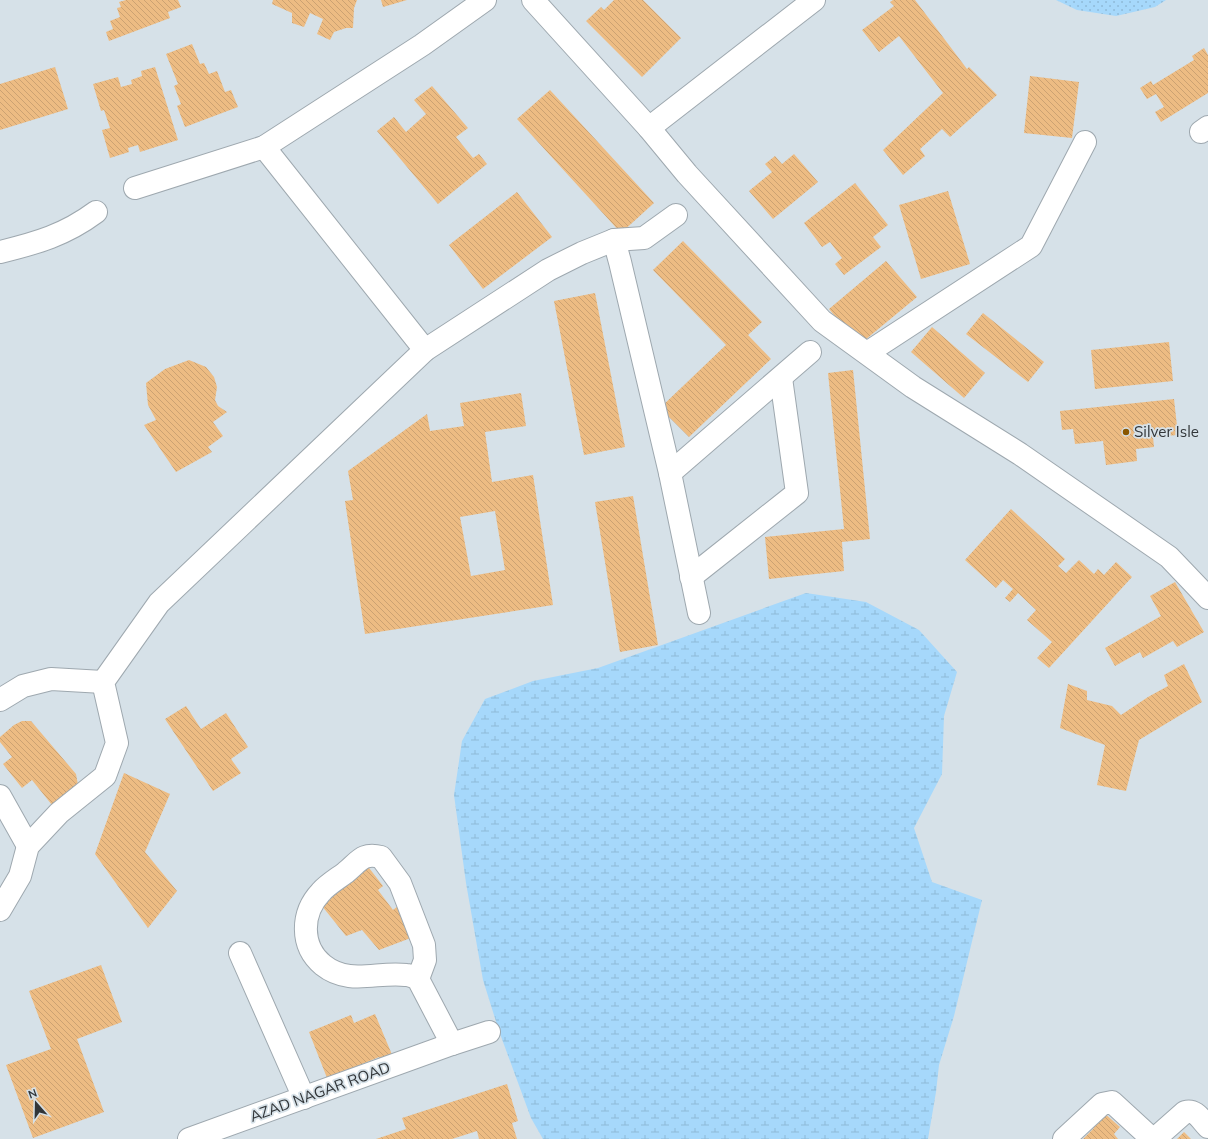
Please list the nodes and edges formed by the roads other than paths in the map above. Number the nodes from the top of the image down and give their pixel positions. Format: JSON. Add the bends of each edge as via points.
{"nodes":[{"id":1,"x":485,"y":0,"type":"edge"},
{"id":2,"x":533,"y":0,"type":"edge"},
{"id":3,"x":814,"y":0,"type":"edge"},
{"id":4,"x":649,"y":128,"type":"junction"},
{"id":5,"x":1085,"y":142,"type":"dead end"},
{"id":6,"x":264,"y":147,"type":"junction"},
{"id":7,"x":135,"y":188,"type":"dead end"},
{"id":8,"x":96,"y":212,"type":"dead end"},
{"id":9,"x":676,"y":215,"type":"dead end"},
{"id":10,"x":614,"y":240,"type":"junction"},
{"id":11,"x":0,"y":252,"type":"edge"},
{"id":12,"x":425,"y":350,"type":"junction"},
{"id":13,"x":810,"y":352,"type":"dead end"},
{"id":14,"x":867,"y":353,"type":"junction"},
{"id":15,"x":781,"y":378,"type":"junction"},
{"id":16,"x":670,"y":473,"type":"junction"},
{"id":17,"x":691,"y":577,"type":"junction"},
{"id":18,"x":1208,"y":600,"type":"edge"},
{"id":19,"x":699,"y":612,"type":"dead end"},
{"id":20,"x":103,"y":682,"type":"junction"},
{"id":21,"x":0,"y":700,"type":"edge"},
{"id":22,"x":0,"y":796,"type":"edge"},
{"id":23,"x":28,"y":846,"type":"junction"},
{"id":24,"x":0,"y":910,"type":"edge"},
{"id":25,"x":240,"y":953,"type":"dead end"},
{"id":26,"x":418,"y":979,"type":"junction"},
{"id":27,"x":489,"y":1032,"type":"dead end"},
{"id":28,"x":452,"y":1044,"type":"junction"},
{"id":29,"x":304,"y":1098,"type":"junction"},
{"id":30,"x":1208,"y":1127,"type":"edge"},
{"id":31,"x":189,"y":1139,"type":"edge"},
{"id":32,"x":1064,"y":1139,"type":"edge"}],
"edges":[{"from":1,"to":6,"type":"street","via":[[422,45]]},
{"from":2,"to":4,"type":"street"},
{"from":3,"to":4,"type":"street"},
{"from":4,"to":14,"type":"street","via":[[686,174],[822,321]]},
{"from":5,"to":14,"type":"street","via":[[1031,246]]},
{"from":6,"to":7,"type":"street"},
{"from":6,"to":12,"type":"street"},
{"from":8,"to":11,"type":"street","via":[[67,231],[39,242]]},
{"from":9,"to":10,"type":"street","via":[[644,238]]},
{"from":10,"to":12,"type":"street","via":[[548,270]]},
{"from":10,"to":16,"type":"street"},
{"from":12,"to":20,"type":"street","via":[[159,603]]},
{"from":13,"to":15,"type":"street"},
{"from":14,"to":18,"type":"street","via":[[913,387],[1020,454],[1169,557]]},
{"from":15,"to":16,"type":"street"},
{"from":15,"to":17,"type":"street","via":[[797,493]]},
{"from":16,"to":17,"type":"street"},
{"from":17,"to":19,"type":"street"},
{"from":20,"to":21,"type":"street","via":[[51,679],[23,686]]},
{"from":20,"to":23,"type":"street","via":[[117,743],[105,776],[59,813]]},
{"from":22,"to":23,"type":"street"},
{"from":23,"to":24,"type":"street","via":[[20,876]]},
{"from":25,"to":29,"type":"street"},
{"from":26,"to":26,"type":"street","via":[[407,974],[352,977],[335,973],[322,964],[312,952],[305,934],[311,905],[321,891],[363,857],[372,854],[381,856],[400,884],[424,945],[425,960]]},
{"from":26,"to":28,"type":"street"},
{"from":27,"to":28,"type":"street","name":"AZAD NAGAR ROAD"},
{"from":28,"to":29,"type":"street","name":"AZAD NAGAR ROAD"},
{"from":29,"to":31,"type":"street","name":"AZAD NAGAR ROAD"},
{"from":30,"to":32,"type":"street","via":[[1190,1111],[1185,1112],[1158,1135],[1149,1136],[1112,1102],[1102,1104]]}]}
